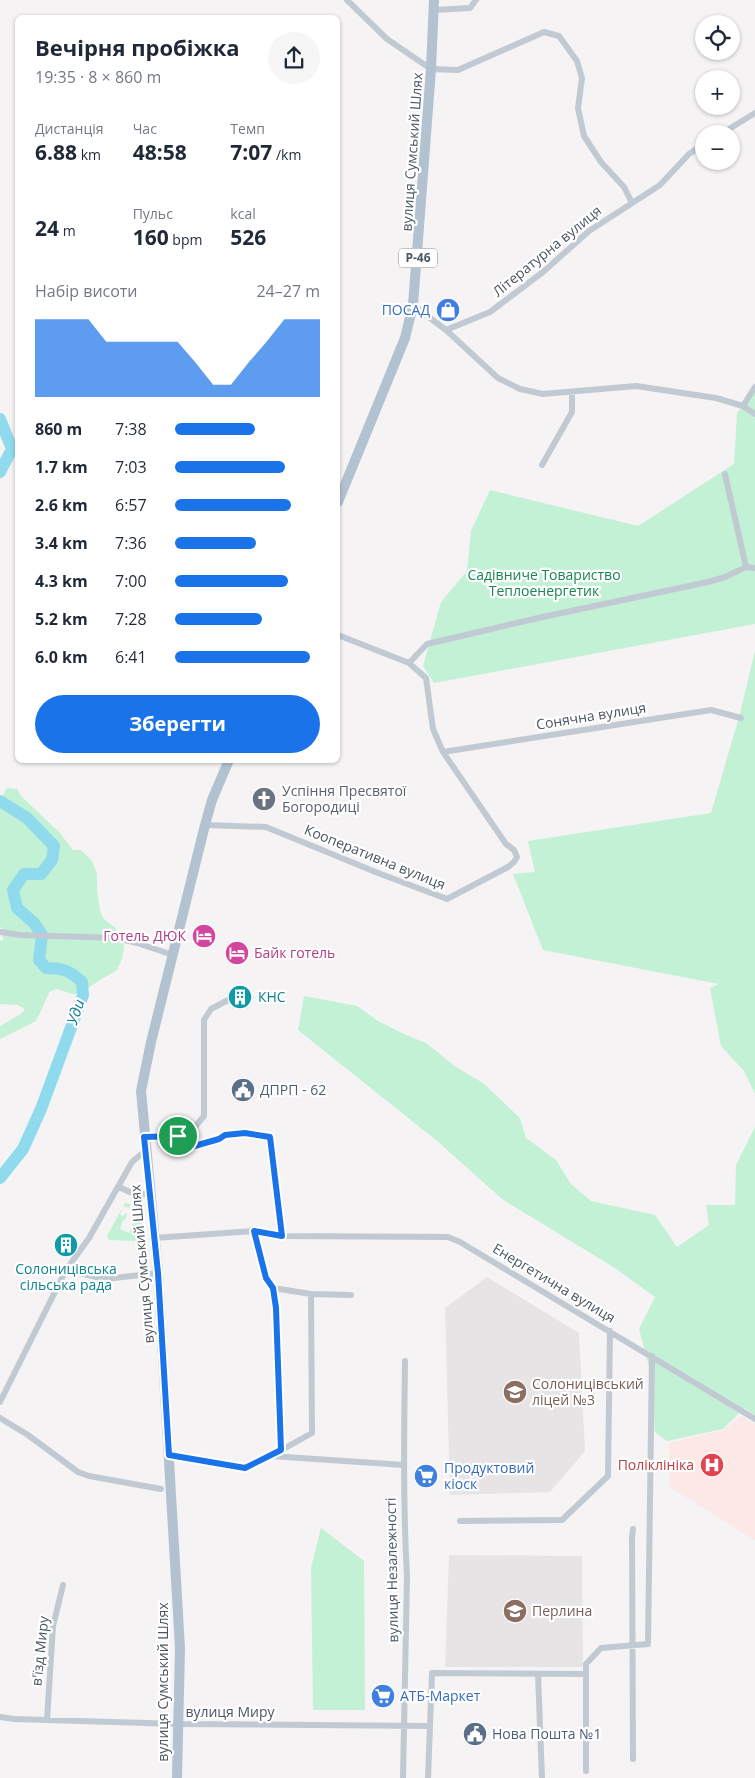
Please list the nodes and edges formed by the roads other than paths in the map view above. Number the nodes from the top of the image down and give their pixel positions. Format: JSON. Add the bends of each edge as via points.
{"nodes":[{"id":1,"x":347,"y":0,"type":"edge"},
{"id":2,"x":476,"y":0,"type":"edge"},
{"id":3,"x":434,"y":5,"type":"edge"},
{"id":4,"x":431,"y":69,"type":"junction"},
{"id":5,"x":755,"y":113,"type":"edge"},
{"id":6,"x":736,"y":125,"type":"edge"},
{"id":7,"x":695,"y":150,"type":"edge"},
{"id":8,"x":632,"y":203,"type":"junction"},
{"id":9,"x":413,"y":305,"type":"junction"},
{"id":10,"x":446,"y":330,"type":"junction"},
{"id":11,"x":755,"y":387,"type":"edge"},
{"id":12,"x":572,"y":392,"type":"junction"},
{"id":13,"x":743,"y":406,"type":"junction"},
{"id":14,"x":755,"y":414,"type":"edge"},
{"id":15,"x":542,"y":465,"type":"dead end"},
{"id":16,"x":725,"y":474,"type":"dead end"},
{"id":17,"x":340,"y":497,"type":"edge"},
{"id":18,"x":746,"y":567,"type":"junction"},
{"id":19,"x":755,"y":568,"type":"edge"},
{"id":20,"x":340,"y":636,"type":"edge"},
{"id":21,"x":409,"y":662,"type":"junction"},
{"id":22,"x":741,"y":718,"type":"dead end"},
{"id":23,"x":443,"y":752,"type":"junction"},
{"id":24,"x":228,"y":763,"type":"edge"},
{"id":25,"x":205,"y":825,"type":"junction"},
{"id":26,"x":0,"y":932,"type":"edge"},
{"id":27,"x":173,"y":955,"type":"junction"},
{"id":28,"x":228,"y":1000,"type":"dead end"},
{"id":29,"x":178,"y":1136,"type":"junction"},
{"id":30,"x":144,"y":1137,"type":"junction"},
{"id":31,"x":146,"y":1151,"type":"junction"},
{"id":32,"x":119,"y":1187,"type":"junction"},
{"id":33,"x":150,"y":1194,"type":"junction"},
{"id":34,"x":254,"y":1231,"type":"junction"},
{"id":35,"x":282,"y":1236,"type":"junction"},
{"id":36,"x":154,"y":1238,"type":"junction"},
{"id":37,"x":66,"y":1270,"type":"junction"},
{"id":38,"x":158,"y":1273,"type":"junction"},
{"id":39,"x":273,"y":1288,"type":"junction"},
{"id":40,"x":311,"y":1294,"type":"junction"},
{"id":41,"x":352,"y":1295,"type":"dead end"},
{"id":42,"x":610,"y":1331,"type":"junction"},
{"id":43,"x":652,"y":1356,"type":"junction"},
{"id":44,"x":405,"y":1361,"type":"dead end"},
{"id":45,"x":0,"y":1402,"type":"edge"},
{"id":46,"x":0,"y":1418,"type":"edge"},
{"id":47,"x":755,"y":1419,"type":"edge"},
{"id":48,"x":281,"y":1450,"type":"junction"},
{"id":49,"x":169,"y":1455,"type":"junction"},
{"id":50,"x":271,"y":1456,"type":"junction"},
{"id":51,"x":404,"y":1465,"type":"junction"},
{"id":52,"x":161,"y":1489,"type":"dead end"},
{"id":53,"x":460,"y":1521,"type":"dead end"},
{"id":54,"x":633,"y":1528,"type":"dead end"},
{"id":55,"x":63,"y":1585,"type":"dead end"},
{"id":56,"x":633,"y":1646,"type":"junction"},
{"id":57,"x":538,"y":1674,"type":"junction"},
{"id":58,"x":586,"y":1674,"type":"junction"},
{"id":59,"x":0,"y":1717,"type":"edge"},
{"id":60,"x":46,"y":1720,"type":"junction"},
{"id":61,"x":179,"y":1724,"type":"junction"},
{"id":62,"x":404,"y":1726,"type":"junction"},
{"id":63,"x":430,"y":1726,"type":"junction"},
{"id":64,"x":633,"y":1759,"type":"dead end"},
{"id":65,"x":586,"y":1771,"type":"dead end"},
{"id":66,"x":177,"y":1778,"type":"edge"},
{"id":67,"x":403,"y":1778,"type":"edge"},
{"id":68,"x":428,"y":1778,"type":"edge"},
{"id":69,"x":542,"y":1778,"type":"edge"}],
"edges":[{"from":1,"to":4,"type":"street","via":[[387,40]]},
{"from":2,"to":3,"type":"street","via":[[470,8]]},
{"from":3,"to":4,"type":"main road","name":"вулиця Сумський Шлях","number":"Р-46"},
{"from":4,"to":8,"type":"street","via":[[458,70],[544,32],[559,36],[577,61],[582,78],[578,108],[584,136],[601,162],[624,187]]},
{"from":4,"to":9,"type":"main road","name":"вулиця Сумський Шлях","number":"Р-46"},
{"from":5,"to":6,"type":"street"},
{"from":7,"to":8,"type":"street","name":"Літературна вулиця","via":[[660,185]]},
{"from":8,"to":10,"type":"street","name":"Літературна вулиця","via":[[589,231],[543,272],[490,312]]},
{"from":9,"to":10,"type":"street"},
{"from":9,"to":17,"type":"main road","name":"вулиця Сумський Шлях","number":"Р-46","via":[[405,338]]},
{"from":10,"to":12,"type":"street","via":[[498,378],[520,389],[543,394]]},
{"from":11,"to":13,"type":"street"},
{"from":12,"to":13,"type":"street","via":[[636,386],[716,398]]},
{"from":12,"to":15,"type":"street","via":[[572,412]]},
{"from":13,"to":14,"type":"street"},
{"from":16,"to":18,"type":"street"},
{"from":18,"to":19,"type":"street"},
{"from":18,"to":21,"type":"street","via":[[708,582],[427,644]]},
{"from":20,"to":21,"type":"street"},
{"from":21,"to":23,"type":"street","via":[[426,678],[433,729]]},
{"from":22,"to":23,"type":"street","name":"Сонячна вулиця","via":[[711,710]]},
{"from":23,"to":25,"type":"street","name":"Кооперативна вулиця","via":[[516,857],[508,867],[447,899],[266,827]]},
{"from":24,"to":25,"type":"main road","name":"вулиця Сумський Шлях"},
{"from":25,"to":27,"type":"main road","name":"вулиця Сумський Шлях"},
{"from":26,"to":27,"type":"street","via":[[126,939]]},
{"from":27,"to":30,"type":"main road","name":"вулиця Сумський Шлях","via":[[141,1091]]},
{"from":28,"to":29,"type":"street","via":[[212,1009],[204,1020],[204,1116],[189,1134]]},
{"from":29,"to":30,"type":"street"},
{"from":29,"to":35,"type":"street","via":[[191,1147],[225,1135],[245,1133],[270,1137]]},
{"from":30,"to":31,"type":"main road","name":"вулиця Сумський Шлях"},
{"from":31,"to":32,"type":"street","via":[[132,1162]]},
{"from":31,"to":33,"type":"main road","name":"вулиця Сумський Шлях"},
{"from":32,"to":33,"type":"street","via":[[134,1194]]},
{"from":32,"to":37,"type":"street"},
{"from":33,"to":36,"type":"main road","name":"вулиця Сумський Шлях"},
{"from":34,"to":35,"type":"street","name":"Енергетична вулиця"},
{"from":34,"to":36,"type":"street","name":"Енергетична вулиця"},
{"from":34,"to":39,"type":"street","via":[[266,1278]]},
{"from":35,"to":42,"type":"street","name":"Енергетична вулиця","via":[[448,1237]]},
{"from":36,"to":38,"type":"main road","name":"вулиця Сумський Шлях"},
{"from":37,"to":38,"type":"street","via":[[105,1279]]},
{"from":37,"to":45,"type":"street"},
{"from":38,"to":49,"type":"main road","name":"вулиця Сумський Шлях"},
{"from":39,"to":40,"type":"street"},
{"from":39,"to":48,"type":"street"},
{"from":40,"to":41,"type":"street"},
{"from":40,"to":48,"type":"street","via":[[312,1434]]},
{"from":42,"to":43,"type":"street","name":"Енергетична вулиця"},
{"from":42,"to":53,"type":"street","via":[[608,1476],[562,1520]]},
{"from":43,"to":47,"type":"street","name":"Енергетична вулиця"},
{"from":43,"to":56,"type":"street","via":[[648,1644]]},
{"from":44,"to":51,"type":"street","name":"вулиця Незалежності"},
{"from":46,"to":52,"type":"street","via":[[88,1476]]},
{"from":48,"to":50,"type":"street"},
{"from":49,"to":50,"type":"street","via":[[245,1468]]},
{"from":49,"to":61,"type":"main road","name":"вулиця Сумський Шлях","via":[[180,1648]]},
{"from":50,"to":51,"type":"street"},
{"from":51,"to":62,"type":"street","name":"вулиця Незалежності","via":[[407,1577]]},
{"from":54,"to":56,"type":"street"},
{"from":55,"to":60,"type":"street","name":"в'їзд Миру","via":[[53,1626]]},
{"from":56,"to":58,"type":"street","via":[[601,1648],[586,1664]]},
{"from":56,"to":64,"type":"street"},
{"from":57,"to":58,"type":"street"},
{"from":57,"to":63,"type":"street","via":[[432,1673]]},
{"from":57,"to":69,"type":"street"},
{"from":58,"to":65,"type":"street"},
{"from":59,"to":60,"type":"street","name":"вулиця Миру"},
{"from":60,"to":61,"type":"street","name":"вулиця Миру"},
{"from":61,"to":62,"type":"street","name":"вулиця Миру"},
{"from":61,"to":66,"type":"main road","name":"вулиця Сумський Шлях"},
{"from":62,"to":63,"type":"street","name":"вулиця Миру"},
{"from":62,"to":67,"type":"street","name":"вулиця Незалежності"},
{"from":63,"to":68,"type":"street"}]}
